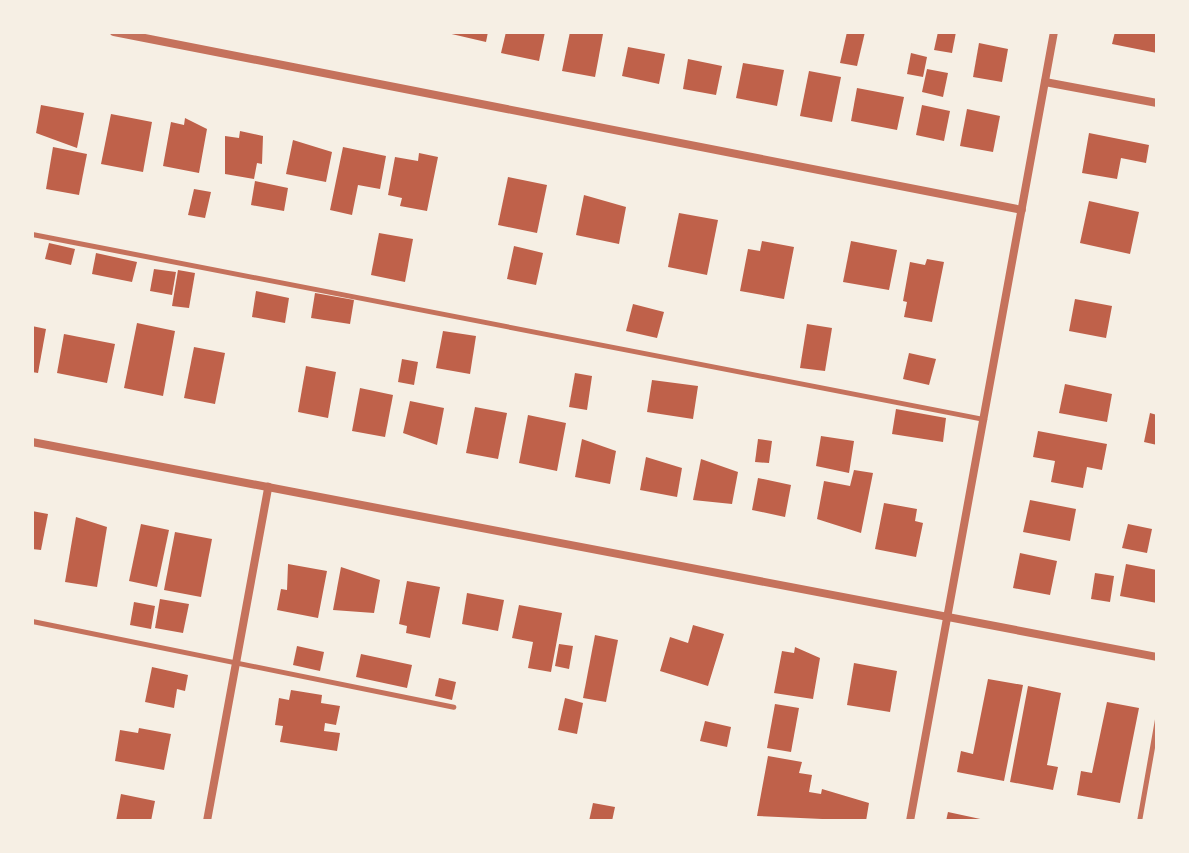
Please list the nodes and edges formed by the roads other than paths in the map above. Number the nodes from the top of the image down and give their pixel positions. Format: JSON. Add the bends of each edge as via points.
{"nodes":[{"id":1,"x":114,"y":32,"type":"edge"},
{"id":2,"x":1054,"y":32,"type":"edge"},
{"id":3,"x":1045,"y":82,"type":"junction"},
{"id":4,"x":1157,"y":103,"type":"edge"},
{"id":5,"x":1022,"y":210,"type":"junction"},
{"id":6,"x":32,"y":234,"type":"edge"},
{"id":7,"x":984,"y":419,"type":"junction"},
{"id":8,"x":32,"y":442,"type":"edge"},
{"id":9,"x":268,"y":487,"type":"junction"},
{"id":10,"x":948,"y":617,"type":"junction"},
{"id":11,"x":32,"y":621,"type":"edge"},
{"id":12,"x":1157,"y":657,"type":"edge"},
{"id":13,"x":236,"y":662,"type":"junction"},
{"id":14,"x":453,"y":707,"type":"dead end"},
{"id":15,"x":1157,"y":719,"type":"edge"},
{"id":16,"x":207,"y":821,"type":"edge"},
{"id":17,"x":910,"y":821,"type":"edge"},
{"id":18,"x":1139,"y":821,"type":"edge"}],
"edges":[{"from":1,"to":5,"type":"street"},
{"from":2,"to":3,"type":"street"},
{"from":3,"to":4,"type":"street"},
{"from":3,"to":5,"type":"street"},
{"from":5,"to":7,"type":"street"},
{"from":6,"to":7,"type":"lane"},
{"from":7,"to":10,"type":"street"},
{"from":8,"to":9,"type":"street"},
{"from":9,"to":10,"type":"street"},
{"from":9,"to":13,"type":"street"},
{"from":10,"to":12,"type":"street"},
{"from":10,"to":17,"type":"street"},
{"from":11,"to":13,"type":"lane"},
{"from":13,"to":14,"type":"lane"},
{"from":13,"to":16,"type":"street"},
{"from":15,"to":18,"type":"lane"}]}
